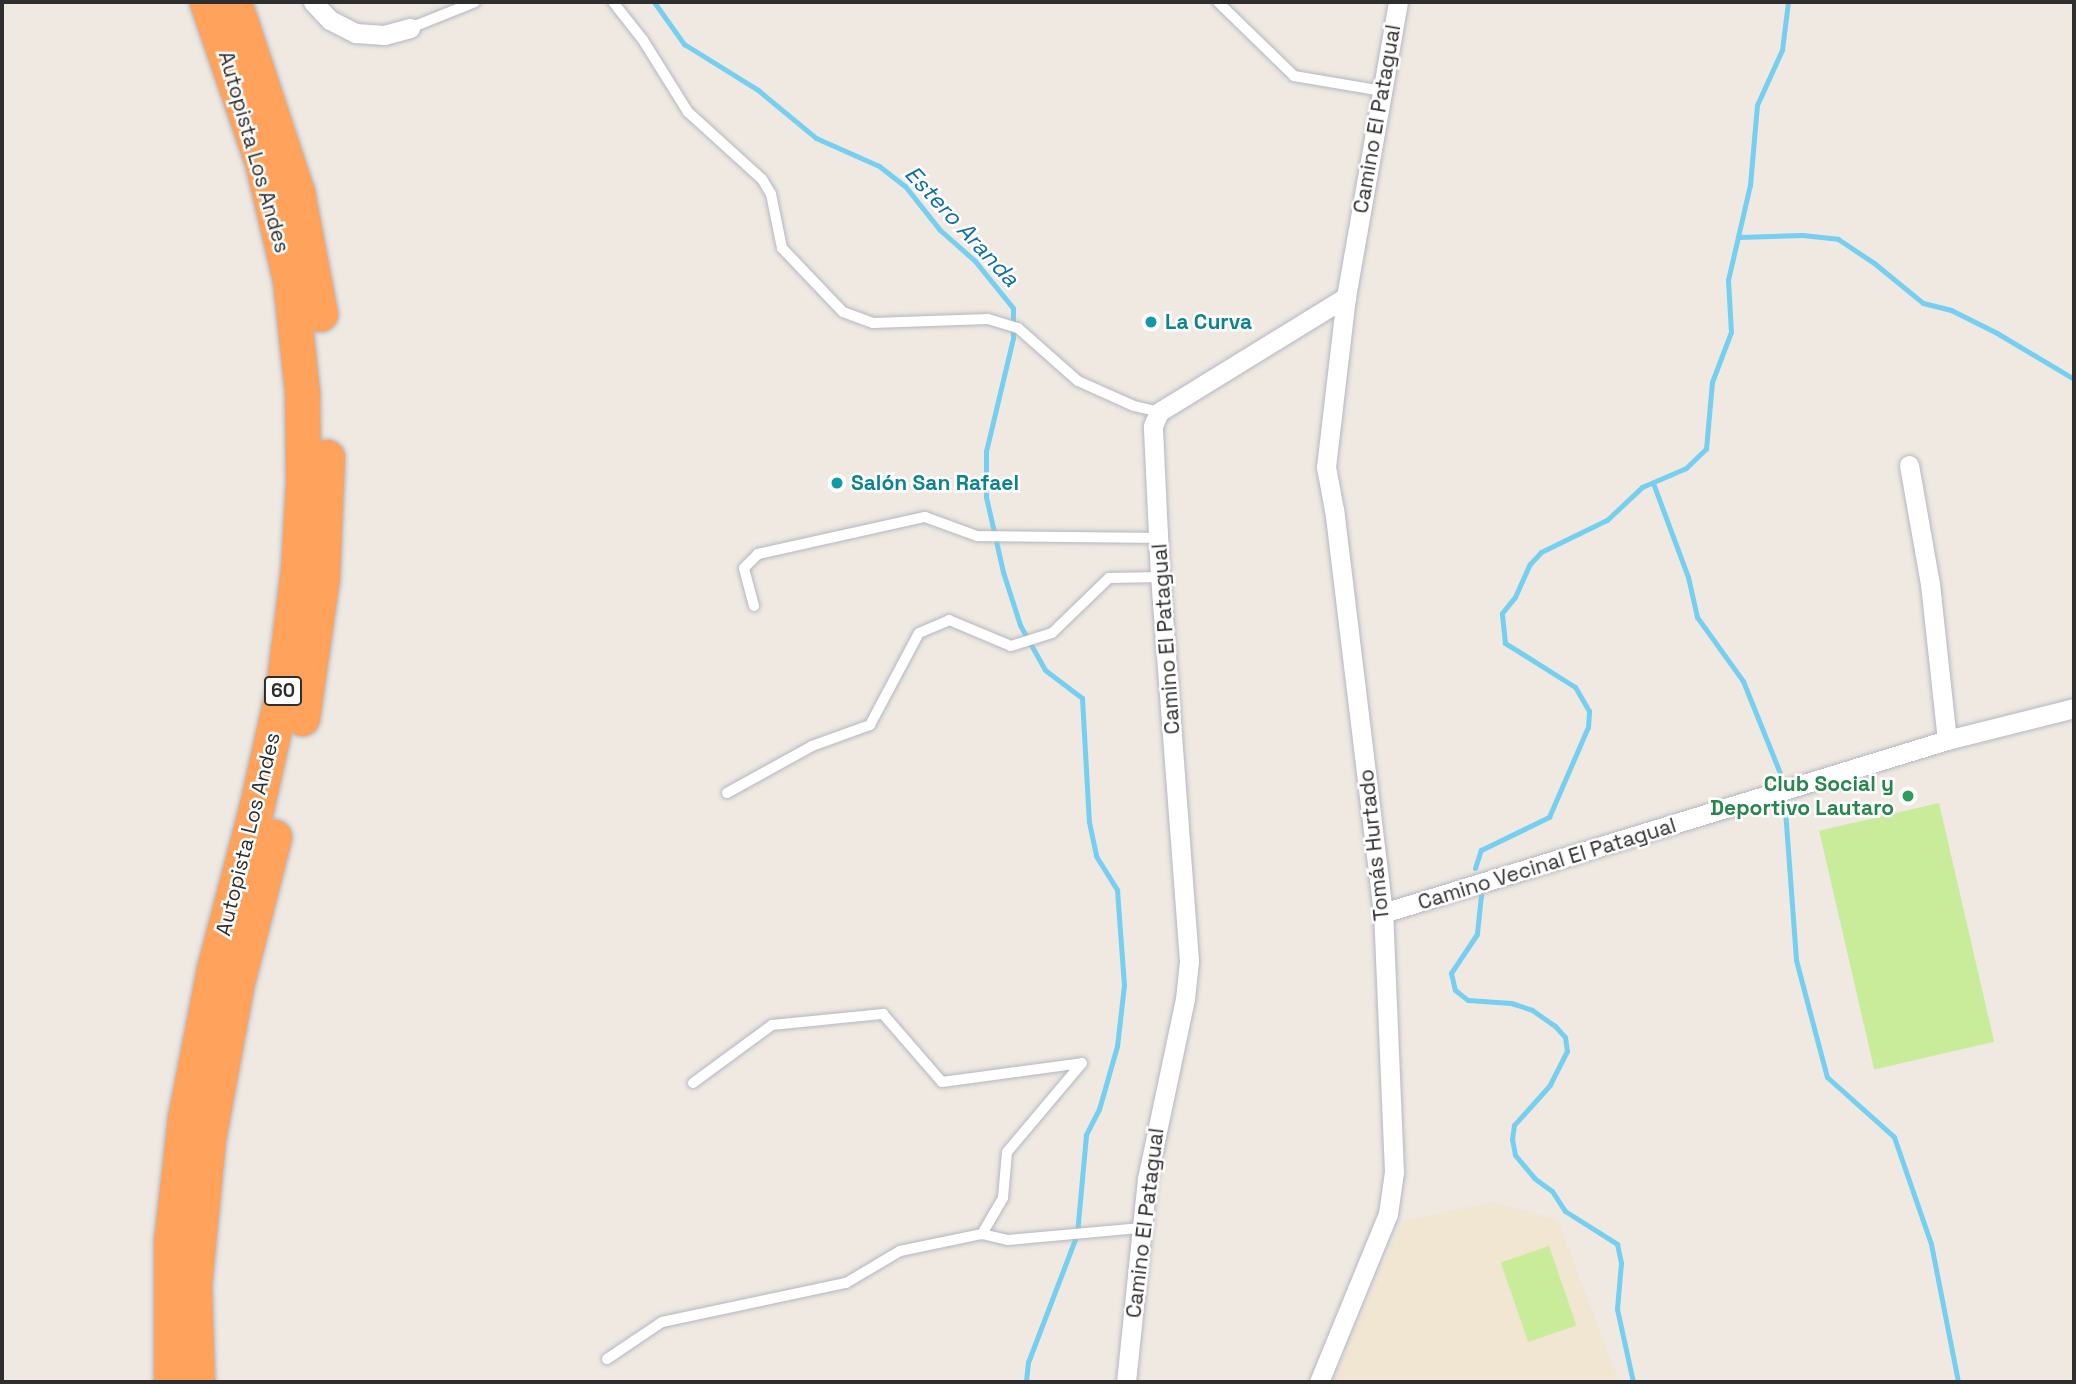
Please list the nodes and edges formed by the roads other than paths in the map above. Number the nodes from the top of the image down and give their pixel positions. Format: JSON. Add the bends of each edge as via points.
{"nodes":[{"id":1,"x":207,"y":2,"type":"edge"},
{"id":2,"x":234,"y":2,"type":"edge"},
{"id":3,"x":313,"y":2,"type":"edge"},
{"id":4,"x":475,"y":2,"type":"edge"},
{"id":5,"x":613,"y":2,"type":"edge"},
{"id":6,"x":1219,"y":2,"type":"edge"},
{"id":7,"x":1398,"y":2,"type":"edge"},
{"id":8,"x":410,"y":29,"type":"joint"},
{"id":9,"x":1383,"y":91,"type":"junction"},
{"id":10,"x":1346,"y":297,"type":"junction"},
{"id":11,"x":1159,"y":412,"type":"junction"},
{"id":12,"x":1909,"y":465,"type":"dead end"},
{"id":13,"x":1159,"y":538,"type":"junction"},
{"id":14,"x":1160,"y":577,"type":"junction"},
{"id":15,"x":754,"y":606,"type":"dead end"},
{"id":16,"x":2074,"y":708,"type":"edge"},
{"id":17,"x":1947,"y":740,"type":"junction"},
{"id":18,"x":727,"y":793,"type":"dead end"},
{"id":19,"x":1383,"y":913,"type":"junction"},
{"id":20,"x":693,"y":1083,"type":"dead end"},
{"id":21,"x":1141,"y":1228,"type":"junction"},
{"id":22,"x":982,"y":1234,"type":"junction"},
{"id":23,"x":607,"y":1359,"type":"dead end"},
{"id":24,"x":171,"y":1382,"type":"edge"},
{"id":25,"x":197,"y":1382,"type":"edge"},
{"id":26,"x":1126,"y":1382,"type":"edge"},
{"id":27,"x":1319,"y":1382,"type":"edge"}],
"edges":[{"from":1,"to":24,"type":"highway","name":"Autopista Los Andes","number":"60","via":[[262,162],[290,280],[302,392],[303,481],[283,689],[212,982],[186,1118],[171,1242]]},
{"from":2,"to":25,"type":"highway","name":"Autopista Los Andes","number":"60","via":[[275,118],[307,239],[321,326],[327,476],[322,577],[306,697],[236,986],[208,1139],[194,1285]]},
{"from":3,"to":8,"type":"street","via":[[330,20],[356,33],[384,35]]},
{"from":4,"to":8,"type":"lane"},
{"from":5,"to":11,"type":"lane","via":[[688,111],[762,179],[771,194],[782,248],[843,312],[873,323],[988,319],[1018,328],[1078,381]]},
{"from":6,"to":9,"type":"lane","via":[[1294,76]]},
{"from":7,"to":9,"type":"street","name":"Camino El Patagual"},
{"from":9,"to":10,"type":"street","name":"Camino El Patagual"},
{"from":10,"to":11,"type":"street"},
{"from":10,"to":19,"type":"street","name":"Tomás Hurtado","via":[[1326,467]]},
{"from":11,"to":13,"type":"street","name":"Camino El Patagual","via":[[1153,426]]},
{"from":12,"to":17,"type":"street","via":[[1930,584]]},
{"from":13,"to":14,"type":"street","name":"Camino El Patagual"},
{"from":13,"to":15,"type":"lane","via":[[976,536],[925,517],[758,554],[744,568]]},
{"from":14,"to":18,"type":"lane","via":[[1109,578],[1052,634],[1011,646],[949,620],[919,633],[870,725],[812,746]]},
{"from":14,"to":21,"type":"street","name":"Camino El Patagual","via":[[1189,961]]},
{"from":16,"to":17,"type":"street","name":"Camino Vecinal El Patagual"},
{"from":17,"to":19,"type":"street","name":"Camino Vecinal El Patagual"},
{"from":19,"to":27,"type":"street","name":"Tomás Hurtado","via":[[1394,1172],[1388,1214]]},
{"from":20,"to":22,"type":"lane","via":[[772,1025],[883,1014],[942,1082],[1082,1063],[1007,1152],[1003,1198]]},
{"from":21,"to":22,"type":"lane","via":[[1008,1240]]},
{"from":21,"to":26,"type":"street","name":"Camino El Patagual"},
{"from":22,"to":23,"type":"lane","via":[[900,1251],[846,1283],[662,1322]]}]}
